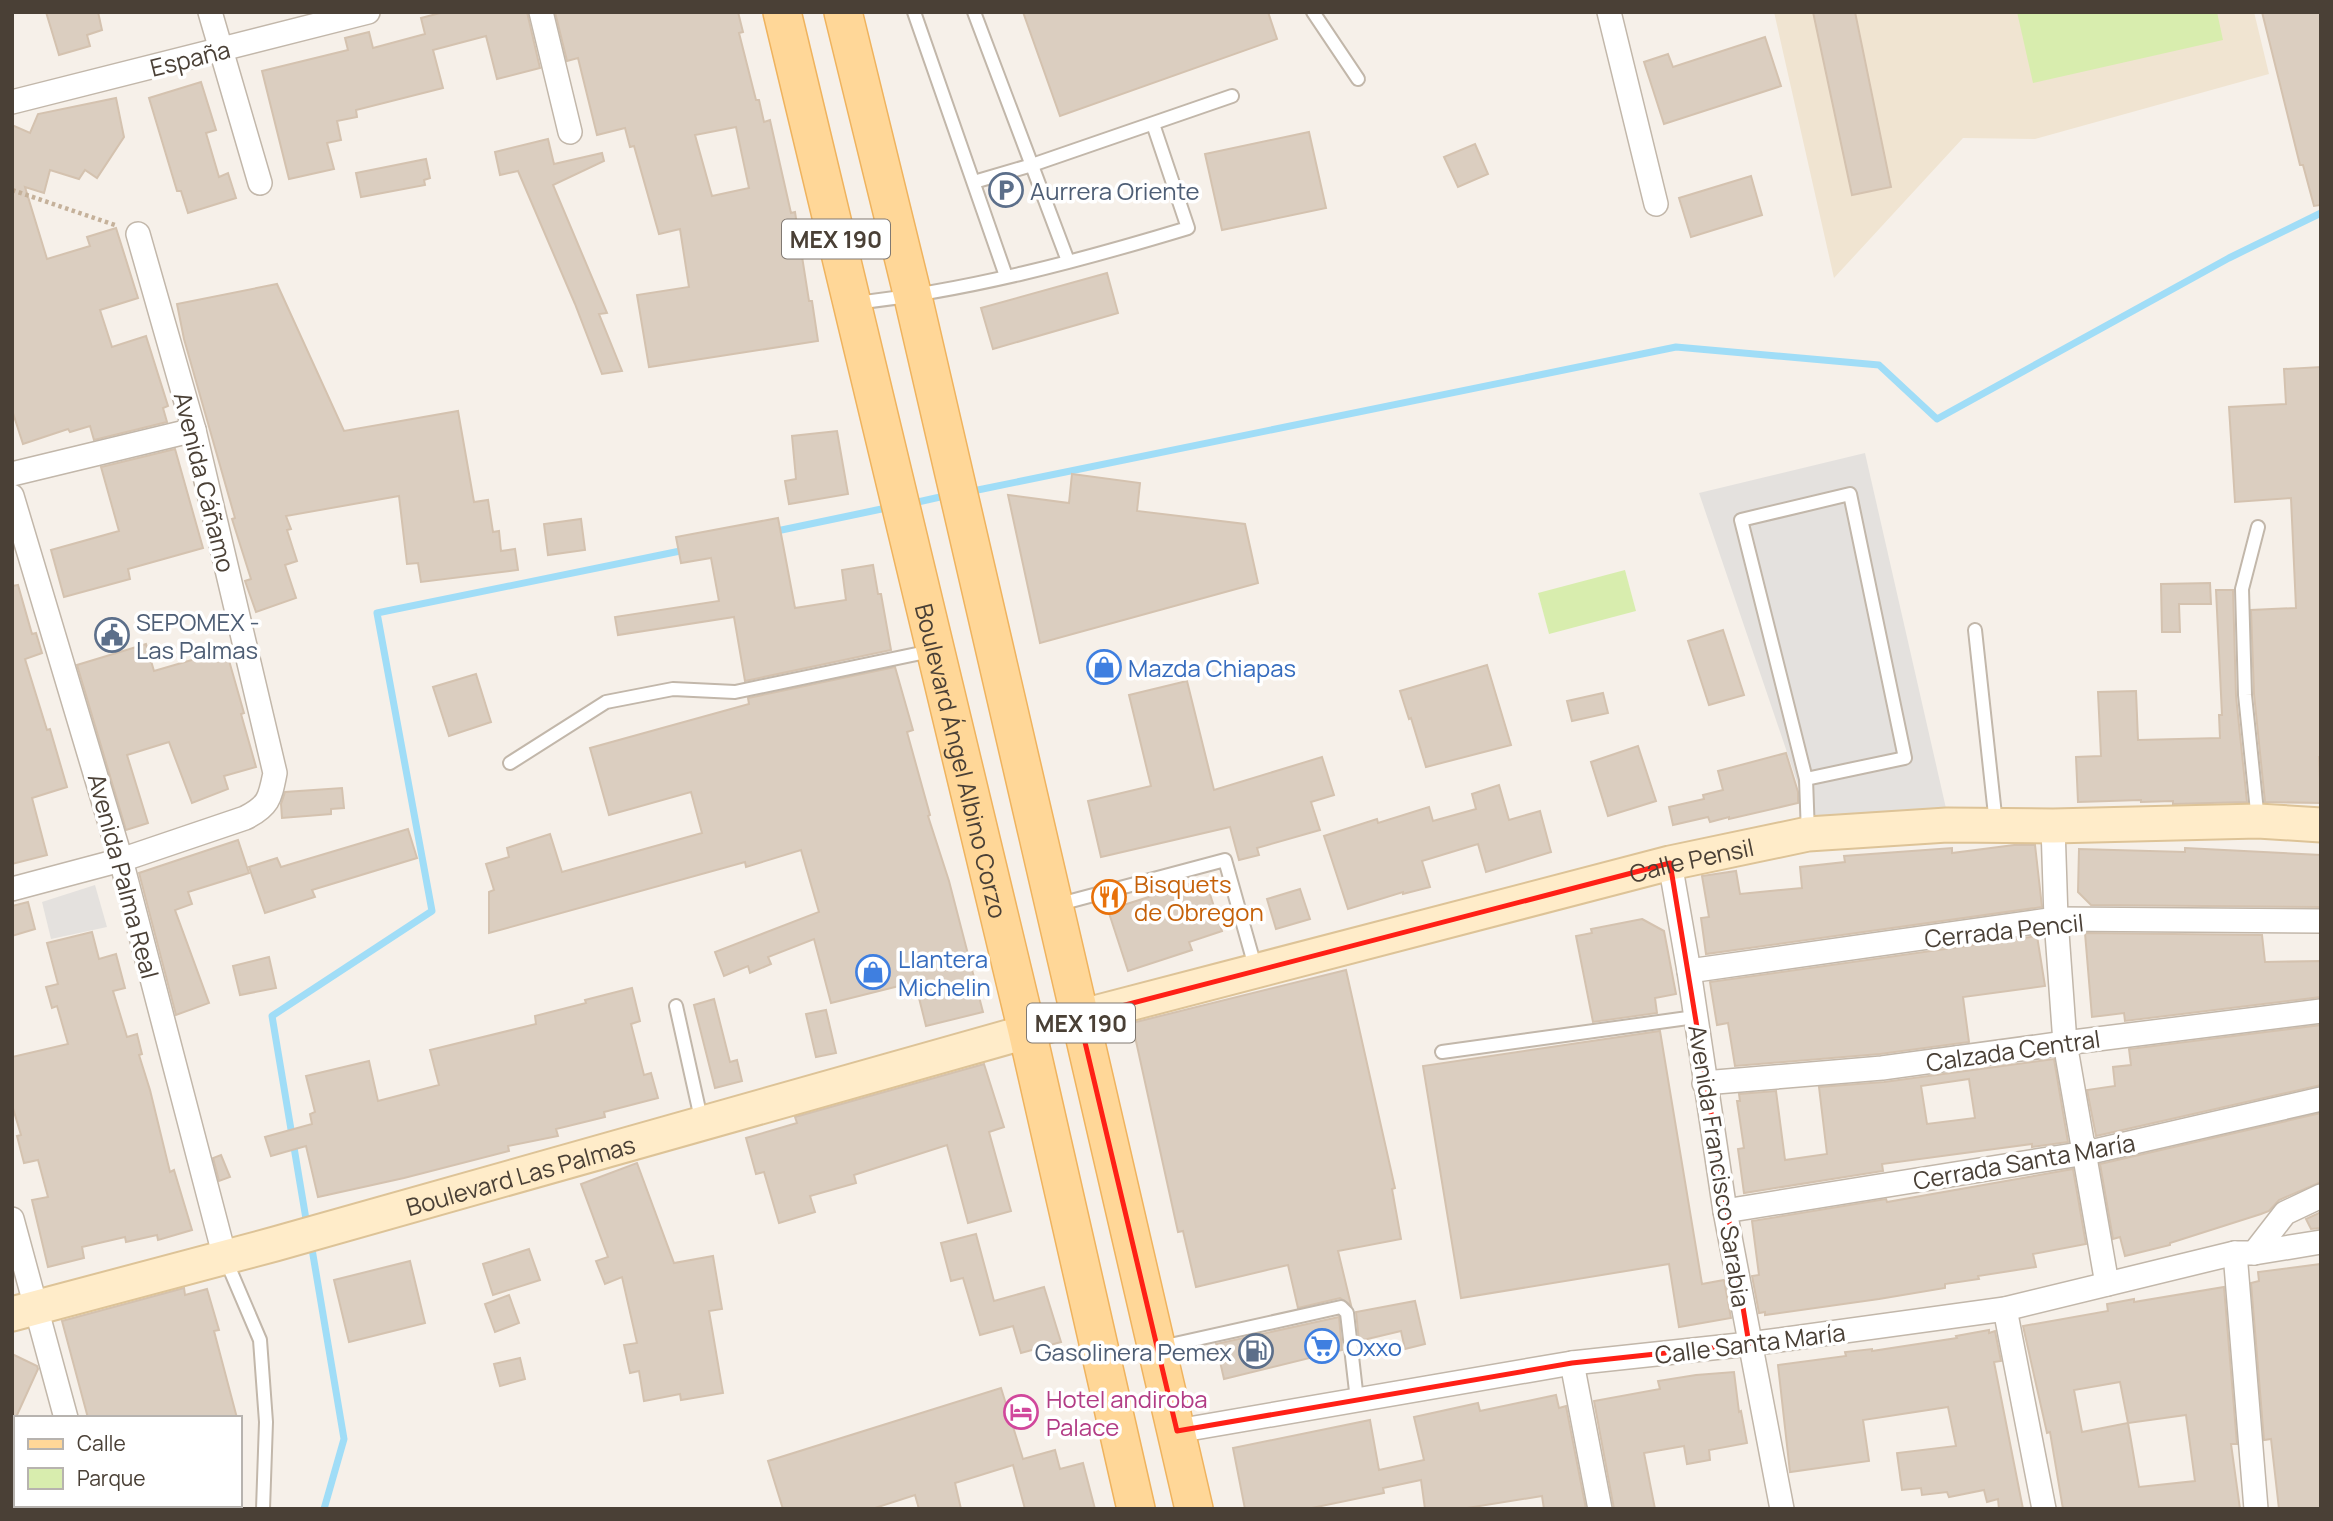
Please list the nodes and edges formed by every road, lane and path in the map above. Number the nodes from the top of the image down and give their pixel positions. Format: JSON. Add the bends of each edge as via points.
{"nodes":[{"id":1,"x":210,"y":12,"type":"edge"},
{"id":2,"x":368,"y":12,"type":"edge"},
{"id":3,"x":541,"y":12,"type":"edge"},
{"id":4,"x":782,"y":12,"type":"edge"},
{"id":5,"x":843,"y":12,"type":"edge"},
{"id":6,"x":914,"y":12,"type":"edge"},
{"id":7,"x":974,"y":12,"type":"edge"},
{"id":8,"x":1312,"y":12,"type":"edge"},
{"id":9,"x":1609,"y":12,"type":"edge"},
{"id":10,"x":220,"y":50,"type":"junction"},
{"id":11,"x":1358,"y":79,"type":"dead end"},
{"id":12,"x":1232,"y":96,"type":"dead end"},
{"id":13,"x":12,"y":102,"type":"edge"},
{"id":14,"x":1153,"y":124,"type":"junction"},
{"id":15,"x":570,"y":132,"type":"dead end"},
{"id":16,"x":1032,"y":165,"type":"junction"},
{"id":17,"x":974,"y":182,"type":"junction"},
{"id":18,"x":260,"y":183,"type":"dead end"},
{"id":19,"x":12,"y":190,"type":"edge"},
{"id":20,"x":1656,"y":204,"type":"dead end"},
{"id":21,"x":138,"y":234,"type":"joint"},
{"id":22,"x":1068,"y":261,"type":"junction"},
{"id":23,"x":1006,"y":276,"type":"junction"},
{"id":24,"x":914,"y":297,"type":"junction"},
{"id":25,"x":851,"y":303,"type":"junction"},
{"id":26,"x":194,"y":430,"type":"junction"},
{"id":27,"x":12,"y":474,"type":"edge"},
{"id":28,"x":12,"y":496,"type":"edge"},
{"id":29,"x":2258,"y":527,"type":"dead end"},
{"id":30,"x":1975,"y":630,"type":"dead end"},
{"id":31,"x":935,"y":650,"type":"junction"},
{"id":32,"x":510,"y":763,"type":"dead end"},
{"id":33,"x":1806,"y":779,"type":"junction"},
{"id":34,"x":2258,"y":821,"type":"junction"},
{"id":35,"x":2321,"y":825,"type":"edge"},
{"id":36,"x":1996,"y":826,"type":"junction"},
{"id":37,"x":2053,"y":826,"type":"junction"},
{"id":38,"x":1808,"y":834,"type":"junction"},
{"id":39,"x":121,"y":860,"type":"junction"},
{"id":40,"x":1670,"y":863,"type":"junction"},
{"id":41,"x":12,"y":888,"type":"edge"},
{"id":42,"x":1054,"y":906,"type":"junction"},
{"id":43,"x":2056,"y":919,"type":"junction"},
{"id":44,"x":2321,"y":921,"type":"edge"},
{"id":45,"x":1256,"y":970,"type":"junction"},
{"id":46,"x":1689,"y":971,"type":"junction"},
{"id":47,"x":676,"y":1006,"type":"dead end"},
{"id":48,"x":2321,"y":1011,"type":"edge"},
{"id":49,"x":1079,"y":1017,"type":"junction"},
{"id":50,"x":1695,"y":1017,"type":"junction"},
{"id":51,"x":1027,"y":1031,"type":"junction"},
{"id":52,"x":2065,"y":1043,"type":"junction"},
{"id":53,"x":1442,"y":1052,"type":"dead end"},
{"id":54,"x":1704,"y":1083,"type":"junction"},
{"id":55,"x":2321,"y":1099,"type":"edge"},
{"id":56,"x":702,"y":1123,"type":"junction"},
{"id":57,"x":2086,"y":1153,"type":"junction"},
{"id":58,"x":2321,"y":1196,"type":"edge"},
{"id":59,"x":1726,"y":1211,"type":"junction"},
{"id":60,"x":12,"y":1219,"type":"edge"},
{"id":61,"x":2321,"y":1242,"type":"edge"},
{"id":62,"x":2245,"y":1253,"type":"junction"},
{"id":63,"x":225,"y":1258,"type":"junction"},
{"id":64,"x":2107,"y":1284,"type":"junction"},
{"id":65,"x":2005,"y":1309,"type":"junction"},
{"id":66,"x":24,"y":1311,"type":"edge"},
{"id":67,"x":1749,"y":1344,"type":"junction"},
{"id":68,"x":1158,"y":1348,"type":"junction"},
{"id":69,"x":1572,"y":1363,"type":"junction"},
{"id":70,"x":1357,"y":1400,"type":"junction"},
{"id":71,"x":65,"y":1416,"type":"edge"},
{"id":72,"x":1177,"y":1431,"type":"junction"},
{"id":73,"x":263,"y":1509,"type":"edge"},
{"id":74,"x":1136,"y":1509,"type":"edge"},
{"id":75,"x":1194,"y":1509,"type":"edge"},
{"id":76,"x":1600,"y":1509,"type":"edge"},
{"id":77,"x":1782,"y":1509,"type":"edge"},
{"id":78,"x":2044,"y":1509,"type":"edge"},
{"id":79,"x":2256,"y":1509,"type":"edge"}],
"edges":[{"from":1,"to":10,"type":"street"},
{"from":2,"to":10,"type":"street","name":"España"},
{"from":3,"to":15,"type":"street"},
{"from":4,"to":25,"type":"main road","name":"Boulevard Ángel Albino Corzo","number":"MEX 190"},
{"from":5,"to":24,"type":"main road","number":"MEX 190"},
{"from":6,"to":17,"type":"lane"},
{"from":7,"to":16,"type":"lane"},
{"from":8,"to":11,"type":"lane"},
{"from":9,"to":20,"type":"street"},
{"from":10,"to":13,"type":"street","name":"España"},
{"from":10,"to":18,"type":"street"},
{"from":12,"to":14,"type":"lane"},
{"from":14,"to":16,"type":"lane"},
{"from":14,"to":22,"type":"lane","via":[[1188,228]]},
{"from":16,"to":17,"type":"lane"},
{"from":16,"to":22,"type":"lane"},
{"from":17,"to":23,"type":"lane"},
{"from":19,"to":21,"type":"path"},
{"from":21,"to":26,"type":"street","name":"Avenida Cáñamo"},
{"from":22,"to":23,"type":"lane"},
{"from":23,"to":24,"type":"lane"},
{"from":24,"to":25,"type":"lane"},
{"from":24,"to":42,"type":"main road","number":"MEX 190"},
{"from":25,"to":31,"type":"main road","name":"Boulevard Ángel Albino Corzo","number":"MEX 190"},
{"from":26,"to":27,"type":"street"},
{"from":26,"to":39,"type":"street","name":"Avenida Cáñamo","via":[[275,773],[270,800],[260,810]]},
{"from":28,"to":39,"type":"street","name":"Avenida Palma Real"},
{"from":29,"to":34,"type":"lane","via":[[2242,589],[2245,695]]},
{"from":30,"to":36,"type":"lane"},
{"from":31,"to":32,"type":"lane","via":[[735,692],[673,689],[606,702]]},
{"from":31,"to":51,"type":"main road","name":"Boulevard Ángel Albino Corzo","number":"MEX 190"},
{"from":33,"to":33,"type":"lane","via":[[1905,758],[1850,494],[1741,520]]},
{"from":33,"to":38,"type":"lane"},
{"from":34,"to":35,"type":"main road","name":"Calle Pensil"},
{"from":34,"to":37,"type":"main road","name":"Calle Pensil"},
{"from":36,"to":37,"type":"main road","name":"Calle Pensil"},
{"from":36,"to":38,"type":"main road","name":"Calle Pensil"},
{"from":37,"to":43,"type":"street"},
{"from":38,"to":40,"type":"main road","name":"Calle Pensil"},
{"from":39,"to":41,"type":"street"},
{"from":39,"to":63,"type":"street","name":"Avenida Palma Real"},
{"from":40,"to":45,"type":"main road","name":"Calle Pensil"},
{"from":40,"to":46,"type":"street","name":"Avenida Francisco Sarabia"},
{"from":42,"to":45,"type":"lane","via":[[1225,860]]},
{"from":42,"to":49,"type":"main road","number":"MEX 190"},
{"from":43,"to":44,"type":"street","name":"Cerrada Pencil"},
{"from":43,"to":46,"type":"street","name":"Cerrada Pencil"},
{"from":43,"to":52,"type":"street"},
{"from":45,"to":49,"type":"main road","name":"Calle Pensil"},
{"from":46,"to":50,"type":"street","name":"Avenida Francisco Sarabia"},
{"from":47,"to":56,"type":"lane"},
{"from":48,"to":52,"type":"street","name":"Calzada Central"},
{"from":49,"to":51,"type":"main road","name":"Calle Pensil"},
{"from":49,"to":68,"type":"main road","number":"MEX 190"},
{"from":50,"to":53,"type":"lane"},
{"from":50,"to":54,"type":"street","name":"Avenida Francisco Sarabia"},
{"from":51,"to":56,"type":"main road","name":"Boulevard Las Palmas"},
{"from":51,"to":74,"type":"main road","name":"Boulevard Ángel Albino Corzo","number":"MEX 190"},
{"from":52,"to":54,"type":"street","name":"Calzada Central","via":[[1882,1068]]},
{"from":52,"to":57,"type":"street"},
{"from":54,"to":59,"type":"street","name":"Avenida Francisco Sarabia"},
{"from":55,"to":57,"type":"street","name":"Cerrada Santa María"},
{"from":56,"to":63,"type":"main road","name":"Boulevard Las Palmas"},
{"from":57,"to":59,"type":"street","name":"Cerrada Santa María"},
{"from":57,"to":64,"type":"street"},
{"from":58,"to":62,"type":"street","via":[[2285,1213]]},
{"from":59,"to":67,"type":"street","name":"Avenida Francisco Sarabia"},
{"from":60,"to":66,"type":"street"},
{"from":61,"to":62,"type":"street","name":"Calle Santa María"},
{"from":62,"to":64,"type":"street","name":"Calle Santa María"},
{"from":62,"to":79,"type":"street"},
{"from":63,"to":66,"type":"main road","name":"Boulevard Las Palmas"},
{"from":63,"to":73,"type":"lane","via":[[260,1340],[266,1422]]},
{"from":64,"to":65,"type":"street","name":"Calle Santa María"},
{"from":65,"to":67,"type":"street","name":"Calle Santa María"},
{"from":65,"to":78,"type":"street"},
{"from":66,"to":71,"type":"street"},
{"from":67,"to":69,"type":"street","name":"Calle Santa María"},
{"from":67,"to":77,"type":"street","name":"Avenida Francisco Sarabia"},
{"from":68,"to":70,"type":"lane","via":[[1341,1307],[1346,1313]]},
{"from":68,"to":72,"type":"main road","number":"MEX 190"},
{"from":69,"to":70,"type":"street","name":"Calle Santa María"},
{"from":69,"to":76,"type":"street"},
{"from":70,"to":72,"type":"street","name":"Calle Santa María"},
{"from":72,"to":75,"type":"main road","number":"MEX 190"}]}
